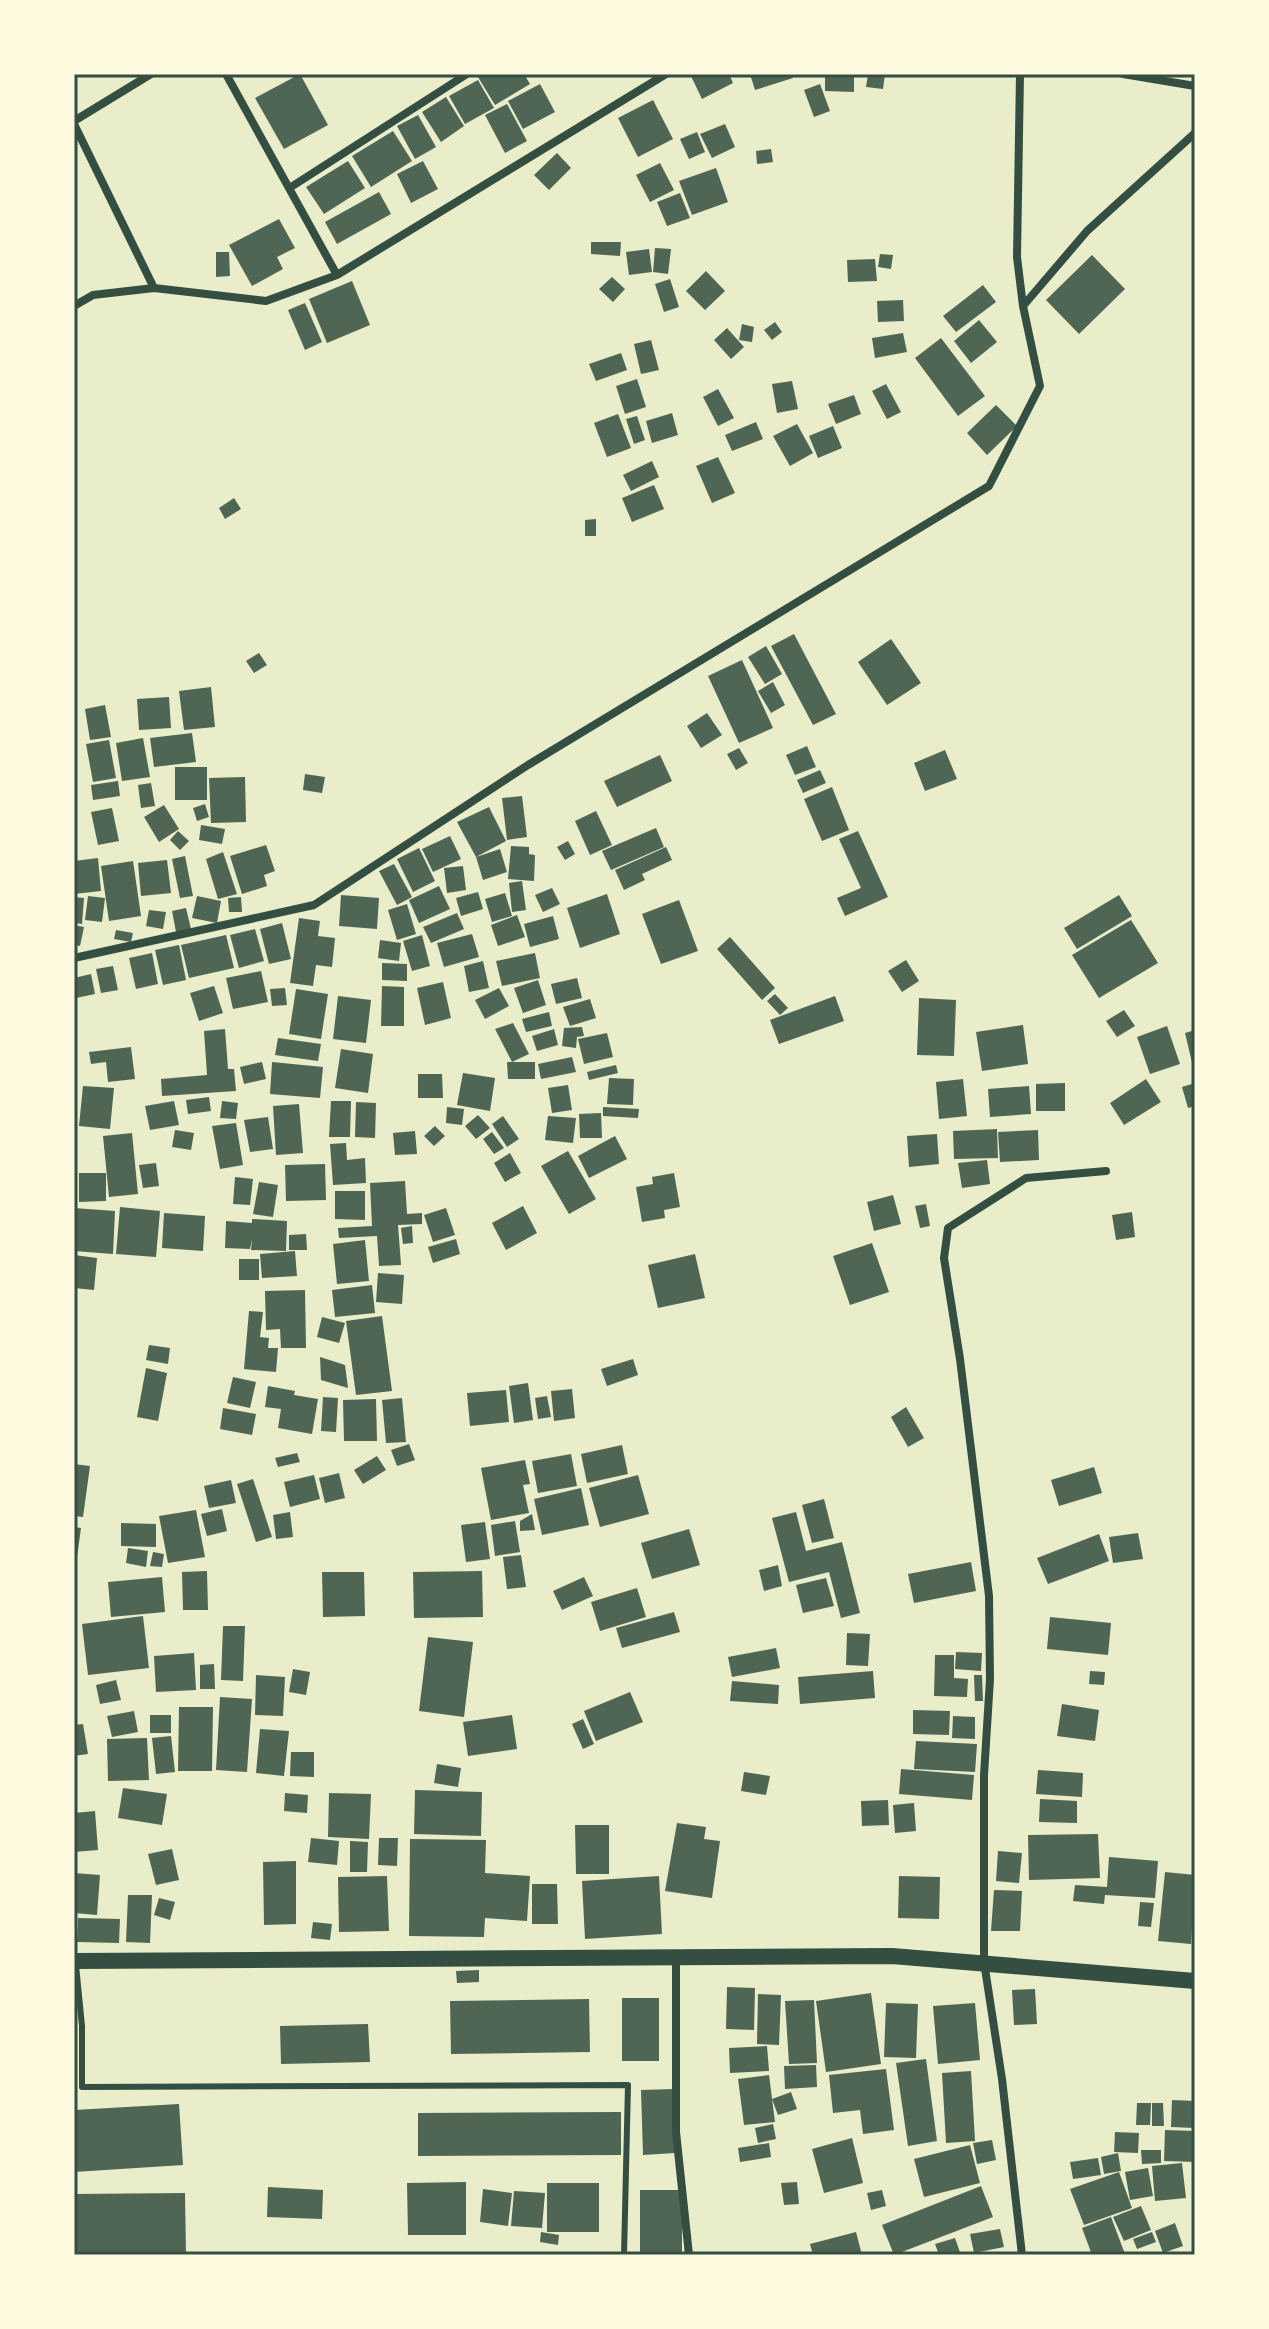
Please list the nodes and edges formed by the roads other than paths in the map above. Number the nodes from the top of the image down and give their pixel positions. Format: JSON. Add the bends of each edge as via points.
{"nodes":[{"id":1,"x":151,"y":74,"type":"edge"},
{"id":2,"x":226,"y":74,"type":"edge"},
{"id":3,"x":467,"y":74,"type":"edge"},
{"id":4,"x":666,"y":74,"type":"edge"},
{"id":5,"x":1020,"y":74,"type":"edge"},
{"id":6,"x":1123,"y":74,"type":"edge"},
{"id":7,"x":1195,"y":86,"type":"edge"},
{"id":8,"x":74,"y":122,"type":"edge"},
{"id":9,"x":1195,"y":133,"type":"edge"},
{"id":10,"x":291,"y":187,"type":"junction"},
{"id":11,"x":337,"y":275,"type":"junction"},
{"id":12,"x":154,"y":288,"type":"junction"},
{"id":13,"x":74,"y":306,"type":"edge"},
{"id":14,"x":1023,"y":306,"type":"junction"},
{"id":15,"x":74,"y":958,"type":"edge"},
{"id":16,"x":1106,"y":1171,"type":"dead end"},
{"id":17,"x":676,"y":1957,"type":"junction"},
{"id":18,"x":75,"y":1961,"type":"edge"},
{"id":19,"x":984,"y":1962,"type":"junction"},
{"id":20,"x":1195,"y":1981,"type":"edge"},
{"id":21,"x":78,"y":2088,"type":"edge"},
{"id":22,"x":624,"y":2255,"type":"edge"},
{"id":23,"x":689,"y":2255,"type":"edge"},
{"id":24,"x":1022,"y":2255,"type":"edge"}],
"edges":[{"from":1,"to":8,"type":"street"},
{"from":2,"to":10,"type":"street"},
{"from":3,"to":10,"type":"street"},
{"from":4,"to":11,"type":"street"},
{"from":5,"to":14,"type":"street","via":[[1017,257]]},
{"from":6,"to":7,"type":"street"},
{"from":8,"to":12,"type":"street"},
{"from":9,"to":14,"type":"street","via":[[1087,231]]},
{"from":10,"to":11,"type":"street"},
{"from":11,"to":12,"type":"street","via":[[266,301]]},
{"from":12,"to":13,"type":"street","via":[[93,295]]},
{"from":14,"to":15,"type":"street","via":[[1040,386],[989,486],[528,765],[314,905]]},
{"from":16,"to":19,"type":"street","via":[[1026,1178],[948,1228],[944,1258],[989,1596]]},
{"from":17,"to":18,"type":"main road"},
{"from":17,"to":19,"type":"main road","via":[[892,1956]]},
{"from":17,"to":23,"type":"street","via":[[676,2132]]},
{"from":18,"to":21,"type":"lane","via":[[82,2026]]},
{"from":19,"to":20,"type":"main road"},
{"from":19,"to":24,"type":"street"},
{"from":21,"to":22,"type":"lane","via":[[628,2085]]}]}
